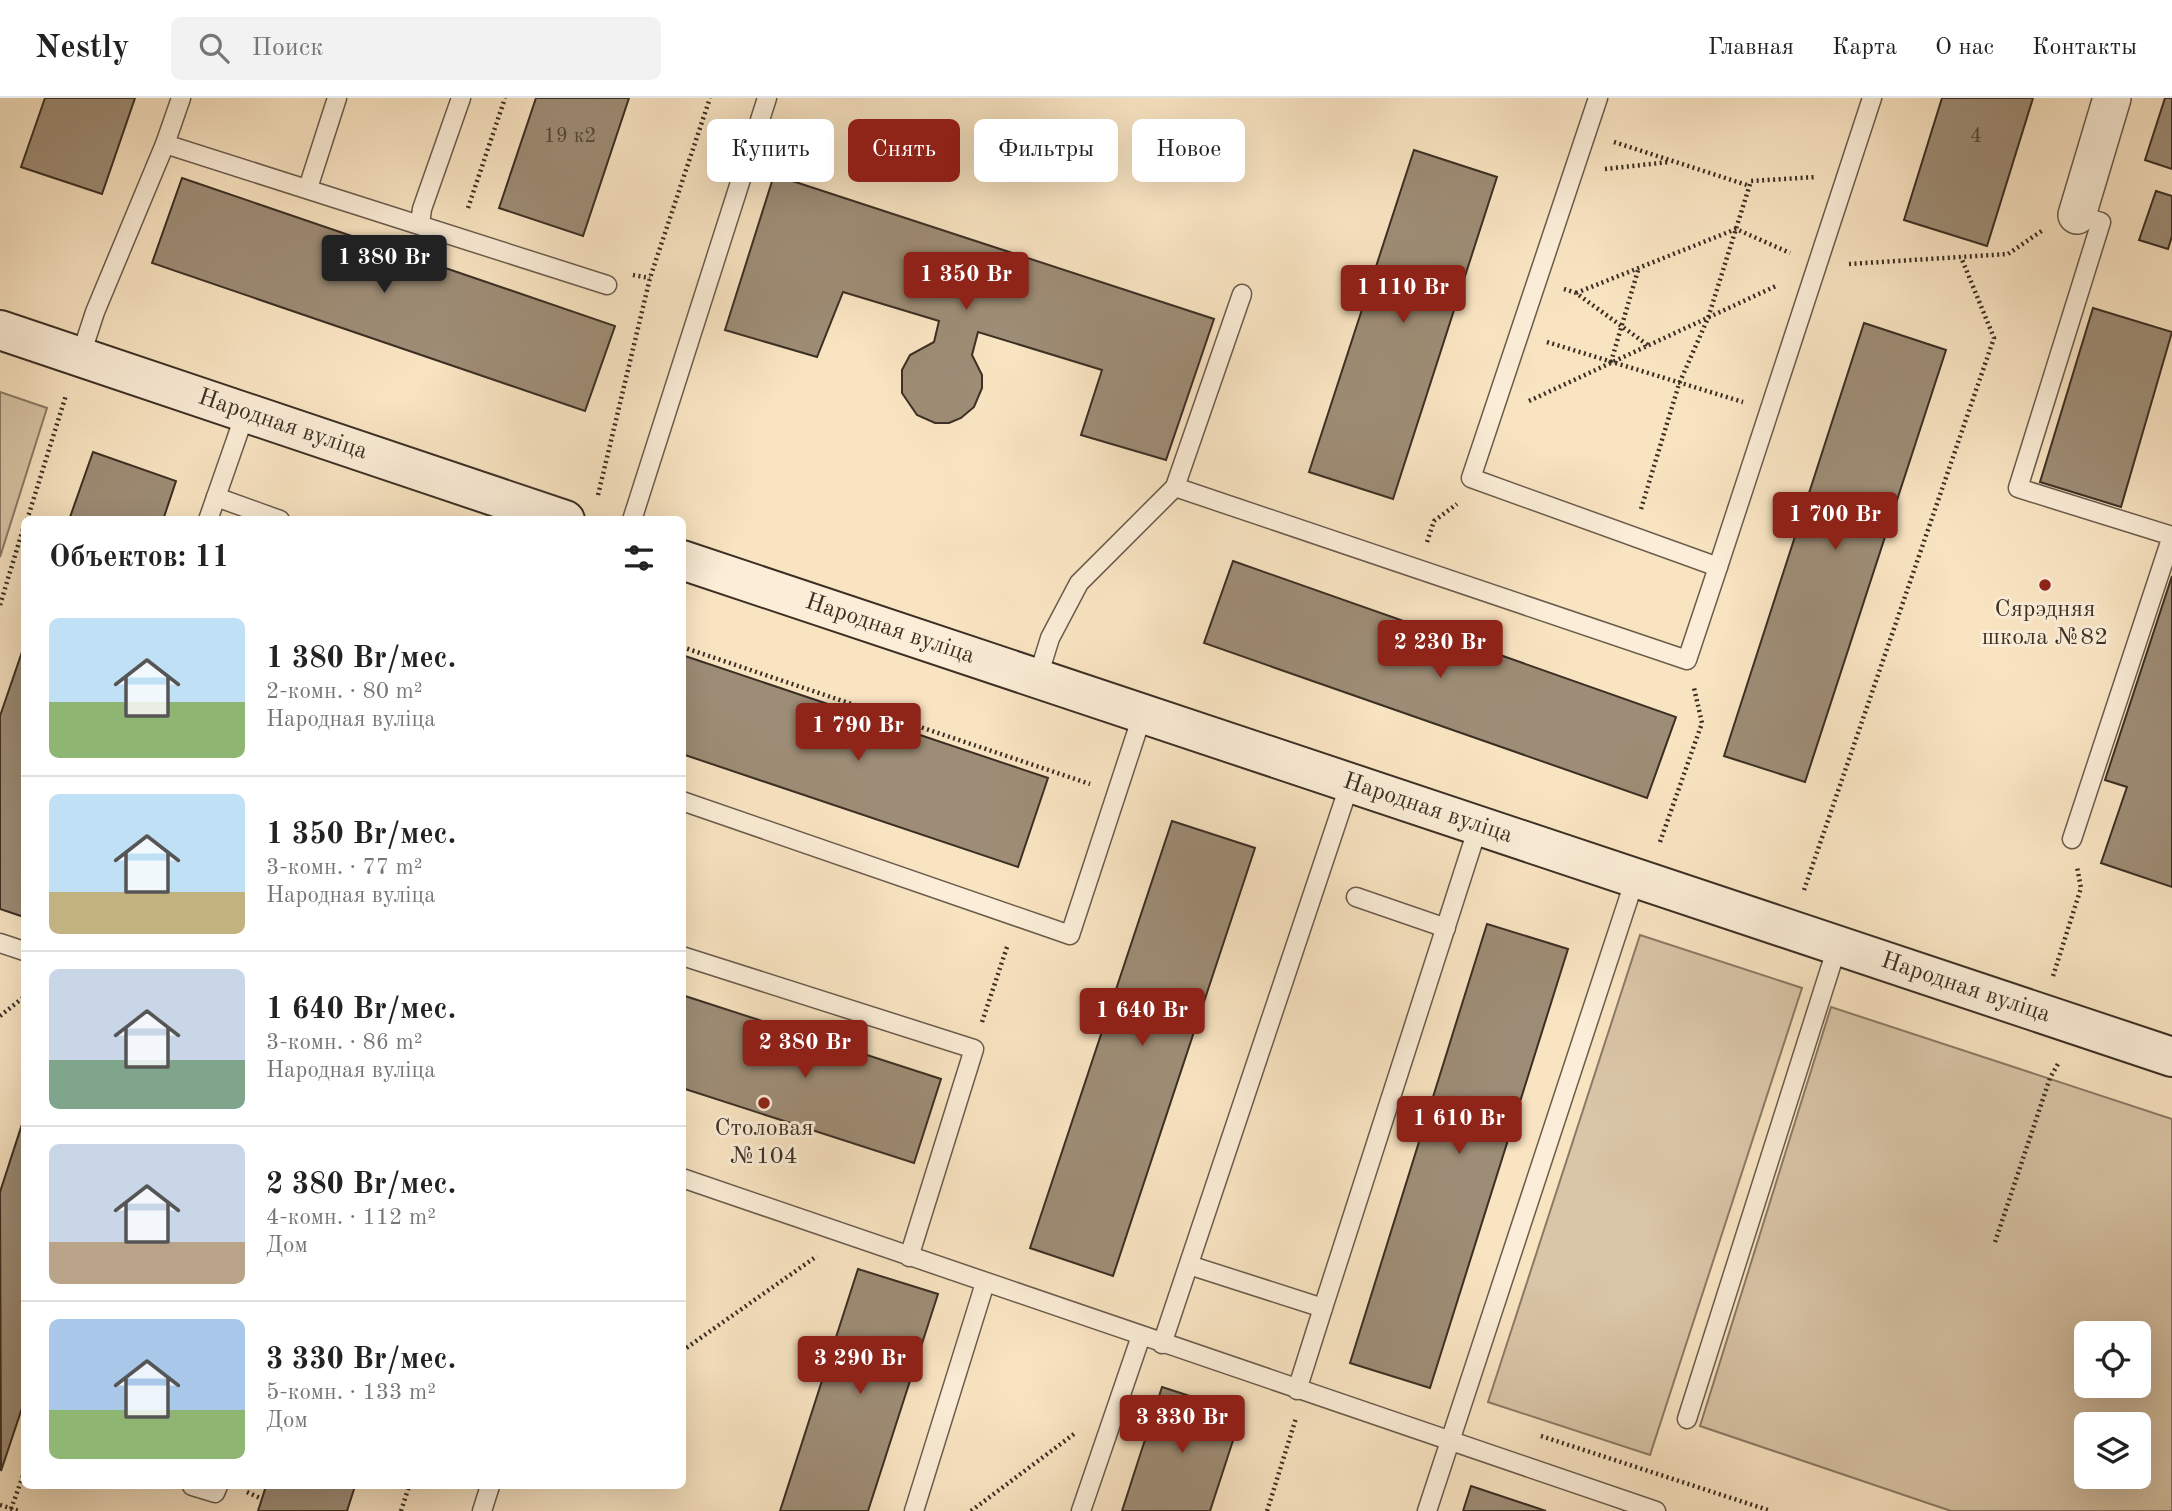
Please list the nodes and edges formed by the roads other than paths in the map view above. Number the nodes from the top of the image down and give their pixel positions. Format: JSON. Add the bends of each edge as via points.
{"nodes":[{"id":1,"x":181,"y":98,"type":"edge"},
{"id":2,"x":337,"y":98,"type":"edge"},
{"id":3,"x":461,"y":98,"type":"edge"},
{"id":4,"x":767,"y":98,"type":"edge"},
{"id":5,"x":1598,"y":98,"type":"edge"},
{"id":6,"x":1872,"y":98,"type":"edge"},
{"id":7,"x":2112,"y":98,"type":"edge"},
{"id":8,"x":165,"y":144,"type":"junction"},
{"id":9,"x":307,"y":188,"type":"junction"},
{"id":10,"x":2077,"y":215,"type":"joint"},
{"id":11,"x":420,"y":224,"type":"junction"},
{"id":12,"x":607,"y":285,"type":"dead end"},
{"id":13,"x":1242,"y":294,"type":"dead end"},
{"id":14,"x":0,"y":330,"type":"edge"},
{"id":15,"x":79,"y":358,"type":"junction"},
{"id":16,"x":245,"y":414,"type":"junction"},
{"id":17,"x":1175,"y":487,"type":"junction"},
{"id":18,"x":216,"y":497,"type":"junction"},
{"id":19,"x":580,"y":513,"type":"edge"},
{"id":20,"x":209,"y":516,"type":"edge"},
{"id":21,"x":269,"y":516,"type":"edge"},
{"id":22,"x":633,"y":516,"type":"edge"},
{"id":23,"x":2172,"y":536,"type":"edge"},
{"id":24,"x":686,"y":561,"type":"edge"},
{"id":25,"x":1718,"y":567,"type":"junction"},
{"id":26,"x":1037,"y":680,"type":"junction"},
{"id":27,"x":1143,"y":713,"type":"junction"},
{"id":28,"x":1350,"y":783,"type":"junction"},
{"id":29,"x":686,"y":802,"type":"edge"},
{"id":30,"x":1478,"y":827,"type":"junction"},
{"id":31,"x":2071,"y":839,"type":"dead end"},
{"id":32,"x":1635,"y":879,"type":"junction"},
{"id":33,"x":1356,"y":897,"type":"dead end"},
{"id":34,"x":1446,"y":929,"type":"junction"},
{"id":35,"x":0,"y":943,"type":"edge"},
{"id":36,"x":1837,"y":947,"type":"junction"},
{"id":37,"x":21,"y":950,"type":"edge"},
{"id":38,"x":686,"y":957,"type":"edge"},
{"id":39,"x":2172,"y":1057,"type":"edge"},
{"id":40,"x":686,"y":1179,"type":"edge"},
{"id":41,"x":909,"y":1257,"type":"junction"},
{"id":42,"x":1189,"y":1265,"type":"junction"},
{"id":43,"x":985,"y":1283,"type":"junction"},
{"id":44,"x":1323,"y":1308,"type":"junction"},
{"id":45,"x":1141,"y":1336,"type":"junction"},
{"id":46,"x":1162,"y":1344,"type":"junction"},
{"id":47,"x":1297,"y":1390,"type":"junction"},
{"id":48,"x":1688,"y":1419,"type":"dead end"},
{"id":49,"x":1449,"y":1443,"type":"junction"},
{"id":50,"x":202,"y":1489,"type":"edge"},
{"id":51,"x":217,"y":1489,"type":"edge"},
{"id":52,"x":490,"y":1489,"type":"edge"},
{"id":53,"x":482,"y":1511,"type":"edge"},
{"id":54,"x":914,"y":1511,"type":"edge"},
{"id":55,"x":1081,"y":1511,"type":"edge"},
{"id":56,"x":1427,"y":1511,"type":"edge"},
{"id":57,"x":1656,"y":1511,"type":"edge"}],
"edges":[{"from":1,"to":8,"type":"lane"},
{"from":2,"to":9,"type":"lane"},
{"from":3,"to":11,"type":"lane"},
{"from":4,"to":22,"type":"lane"},
{"from":5,"to":25,"type":"lane","via":[[1471,478]]},
{"from":6,"to":25,"type":"lane"},
{"from":7,"to":10,"type":"street"},
{"from":8,"to":9,"type":"lane"},
{"from":8,"to":15,"type":"lane"},
{"from":9,"to":11,"type":"lane"},
{"from":10,"to":23,"type":"lane","via":[[2101,222],[2018,488]]},
{"from":11,"to":12,"type":"lane"},
{"from":13,"to":17,"type":"lane"},
{"from":14,"to":15,"type":"street","name":"Народная вуліца"},
{"from":15,"to":16,"type":"street","name":"Народная вуліца"},
{"from":16,"to":18,"type":"lane"},
{"from":16,"to":19,"type":"street","name":"Народная вуліца"},
{"from":17,"to":25,"type":"lane","via":[[1688,660]]},
{"from":17,"to":26,"type":"lane","via":[[1079,583],[1050,638]]},
{"from":18,"to":20,"type":"lane"},
{"from":18,"to":21,"type":"lane"},
{"from":23,"to":31,"type":"lane"},
{"from":24,"to":26,"type":"street","name":"Народная вуліца"},
{"from":26,"to":27,"type":"street","name":"Народная вуліца"},
{"from":27,"to":28,"type":"street","name":"Народная вуліца"},
{"from":27,"to":29,"type":"lane","via":[[1070,935]]},
{"from":28,"to":30,"type":"street","name":"Народная вуліца"},
{"from":28,"to":42,"type":"lane"},
{"from":30,"to":32,"type":"street","name":"Народная вуліца"},
{"from":30,"to":34,"type":"lane"},
{"from":32,"to":36,"type":"street","name":"Народная вуліца"},
{"from":32,"to":49,"type":"lane"},
{"from":33,"to":34,"type":"lane"},
{"from":34,"to":44,"type":"lane"},
{"from":35,"to":37,"type":"lane"},
{"from":36,"to":39,"type":"street","name":"Народная вуліца"},
{"from":36,"to":48,"type":"lane"},
{"from":38,"to":41,"type":"lane","via":[[974,1049]]},
{"from":40,"to":41,"type":"lane"},
{"from":41,"to":43,"type":"lane"},
{"from":42,"to":44,"type":"lane"},
{"from":42,"to":46,"type":"lane"},
{"from":43,"to":45,"type":"lane"},
{"from":43,"to":54,"type":"lane"},
{"from":44,"to":47,"type":"lane"},
{"from":45,"to":46,"type":"lane"},
{"from":45,"to":55,"type":"lane"},
{"from":46,"to":47,"type":"lane"},
{"from":47,"to":49,"type":"lane"},
{"from":49,"to":56,"type":"lane"},
{"from":49,"to":57,"type":"lane"},
{"from":50,"to":51,"type":"lane","via":[[215,1493]]},
{"from":52,"to":53,"type":"lane"}]}
